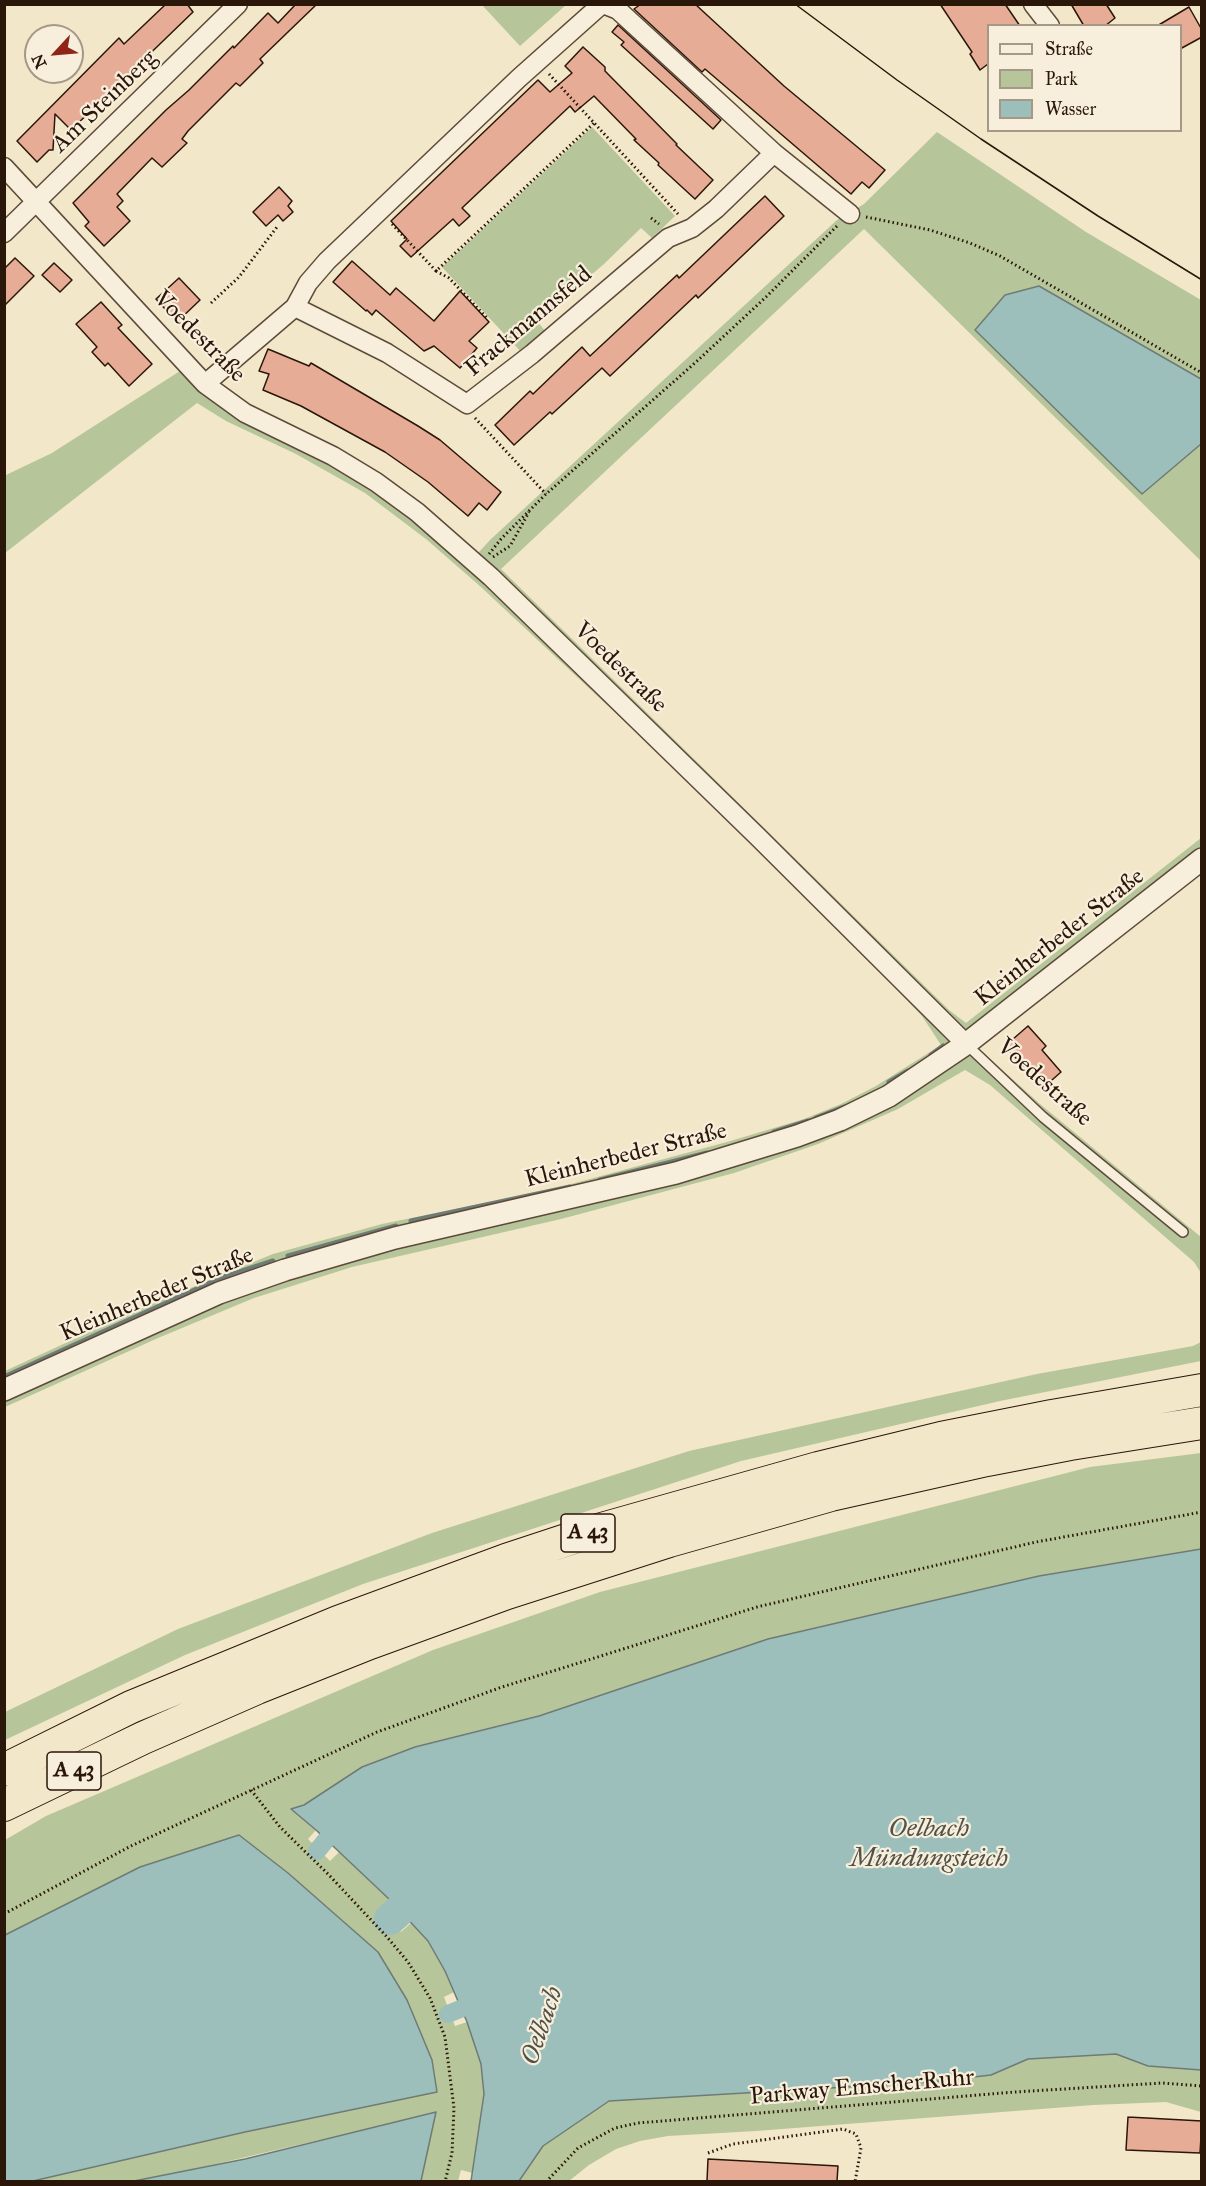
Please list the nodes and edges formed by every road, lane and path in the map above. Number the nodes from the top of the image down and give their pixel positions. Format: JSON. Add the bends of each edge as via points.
{"nodes":[{"id":1,"x":238,"y":4,"type":"edge"},
{"id":2,"x":602,"y":4,"type":"edge"},
{"id":3,"x":1033,"y":4,"type":"edge"},
{"id":4,"x":1048,"y":24,"type":"edge"},
{"id":5,"x":537,"y":61,"type":"junction"},
{"id":6,"x":595,"y":122,"type":"junction"},
{"id":7,"x":774,"y":153,"type":"junction"},
{"id":8,"x":4,"y":167,"type":"edge"},
{"id":9,"x":36,"y":201,"type":"junction"},
{"id":10,"x":379,"y":210,"type":"junction"},
{"id":11,"x":850,"y":214,"type":"junction"},
{"id":12,"x":277,"y":227,"type":"dead end"},
{"id":13,"x":692,"y":228,"type":"junction"},
{"id":14,"x":4,"y":233,"type":"edge"},
{"id":15,"x":436,"y":271,"type":"junction"},
{"id":16,"x":211,"y":303,"type":"dead end"},
{"id":17,"x":295,"y":307,"type":"junction"},
{"id":18,"x":488,"y":318,"type":"dead end"},
{"id":19,"x":1202,"y":373,"type":"edge"},
{"id":20,"x":205,"y":384,"type":"junction"},
{"id":21,"x":467,"y":404,"type":"junction"},
{"id":22,"x":546,"y":494,"type":"junction"},
{"id":23,"x":532,"y":508,"type":"junction"},
{"id":24,"x":479,"y":566,"type":"junction"},
{"id":25,"x":1202,"y":859,"type":"edge"},
{"id":26,"x":966,"y":1044,"type":"junction"},
{"id":27,"x":1183,"y":1232,"type":"dead end"},
{"id":28,"x":4,"y":1390,"type":"edge"},
{"id":29,"x":1202,"y":1390,"type":"edge"},
{"id":30,"x":1202,"y":1424,"type":"edge"},
{"id":31,"x":1202,"y":1512,"type":"edge"},
{"id":32,"x":4,"y":1770,"type":"edge"},
{"id":33,"x":251,"y":1790,"type":"junction"},
{"id":34,"x":4,"y":1805,"type":"edge"},
{"id":35,"x":4,"y":1914,"type":"edge"},
{"id":36,"x":1202,"y":2086,"type":"edge"},
{"id":37,"x":708,"y":2153,"type":"dead end"},
{"id":38,"x":445,"y":2181,"type":"edge"},
{"id":39,"x":546,"y":2181,"type":"edge"},
{"id":40,"x":855,"y":2181,"type":"edge"}],
"edges":[{"from":1,"to":9,"type":"street","name":"Am Steinberg"},
{"from":2,"to":5,"type":"street"},
{"from":2,"to":7,"type":"street","via":[[618,10]]},
{"from":3,"to":4,"type":"street"},
{"from":5,"to":6,"type":"path"},
{"from":5,"to":10,"type":"street"},
{"from":6,"to":13,"type":"path"},
{"from":6,"to":15,"type":"path"},
{"from":7,"to":11,"type":"street"},
{"from":7,"to":13,"type":"street","name":"Frackmannsfeld"},
{"from":8,"to":9,"type":"street","name":"Voedestraße"},
{"from":9,"to":14,"type":"street","name":"Am Steinberg"},
{"from":9,"to":20,"type":"street","name":"Voedestraße"},
{"from":10,"to":15,"type":"path"},
{"from":10,"to":17,"type":"street","via":[[327,261],[308,283]]},
{"from":11,"to":19,"type":"path","via":[[930,230],[1000,256]]},
{"from":11,"to":22,"type":"path","via":[[696,362]]},
{"from":12,"to":16,"type":"path","via":[[239,277]]},
{"from":13,"to":21,"type":"street","name":"Frackmannsfeld","via":[[668,238]]},
{"from":15,"to":18,"type":"path","via":[[449,278]]},
{"from":17,"to":20,"type":"street"},
{"from":17,"to":21,"type":"street","name":"Frackmannsfeld","via":[[387,353]]},
{"from":20,"to":24,"type":"street","name":"Voedestraße","via":[[246,413],[376,482]]},
{"from":21,"to":22,"type":"path","via":[[469,413]]},
{"from":22,"to":23,"type":"path"},
{"from":23,"to":24,"type":"path"},
{"from":23,"to":24,"type":"path","via":[[510,546]]},
{"from":24,"to":26,"type":"street","name":"Voedestraße"},
{"from":25,"to":26,"type":"street","name":"Kleinherbeder Straße"},
{"from":26,"to":27,"type":"lane","name":"Voedestraße","via":[[1043,1117]]},
{"from":26,"to":28,"type":"street","name":"Kleinherbeder Straße","via":[[889,1096],[797,1136],[676,1173],[395,1238],[285,1270],[219,1293]]},
{"from":29,"to":32,"type":"highway","number":"A 43","via":[[941,1438],[591,1532],[338,1622],[130,1707]]},
{"from":30,"to":34,"type":"highway","number":"A 43","via":[[987,1460],[831,1495],[669,1541],[507,1593],[370,1643],[143,1738]]},
{"from":31,"to":33,"type":"path","via":[[1036,1542],[757,1607],[502,1687],[377,1732]]},
{"from":33,"to":35,"type":"path","via":[[131,1846]]},
{"from":33,"to":38,"type":"path","via":[[279,1827],[387,1937],[430,1998],[445,2037],[454,2108],[452,2153]]},
{"from":36,"to":39,"type":"path","name":"Parkway EmscherRuhr","via":[[1162,2084],[1015,2092],[638,2123],[615,2128],[578,2148]]},
{"from":37,"to":40,"type":"path","via":[[733,2144],[843,2129],[856,2134],[861,2148]]}]}
